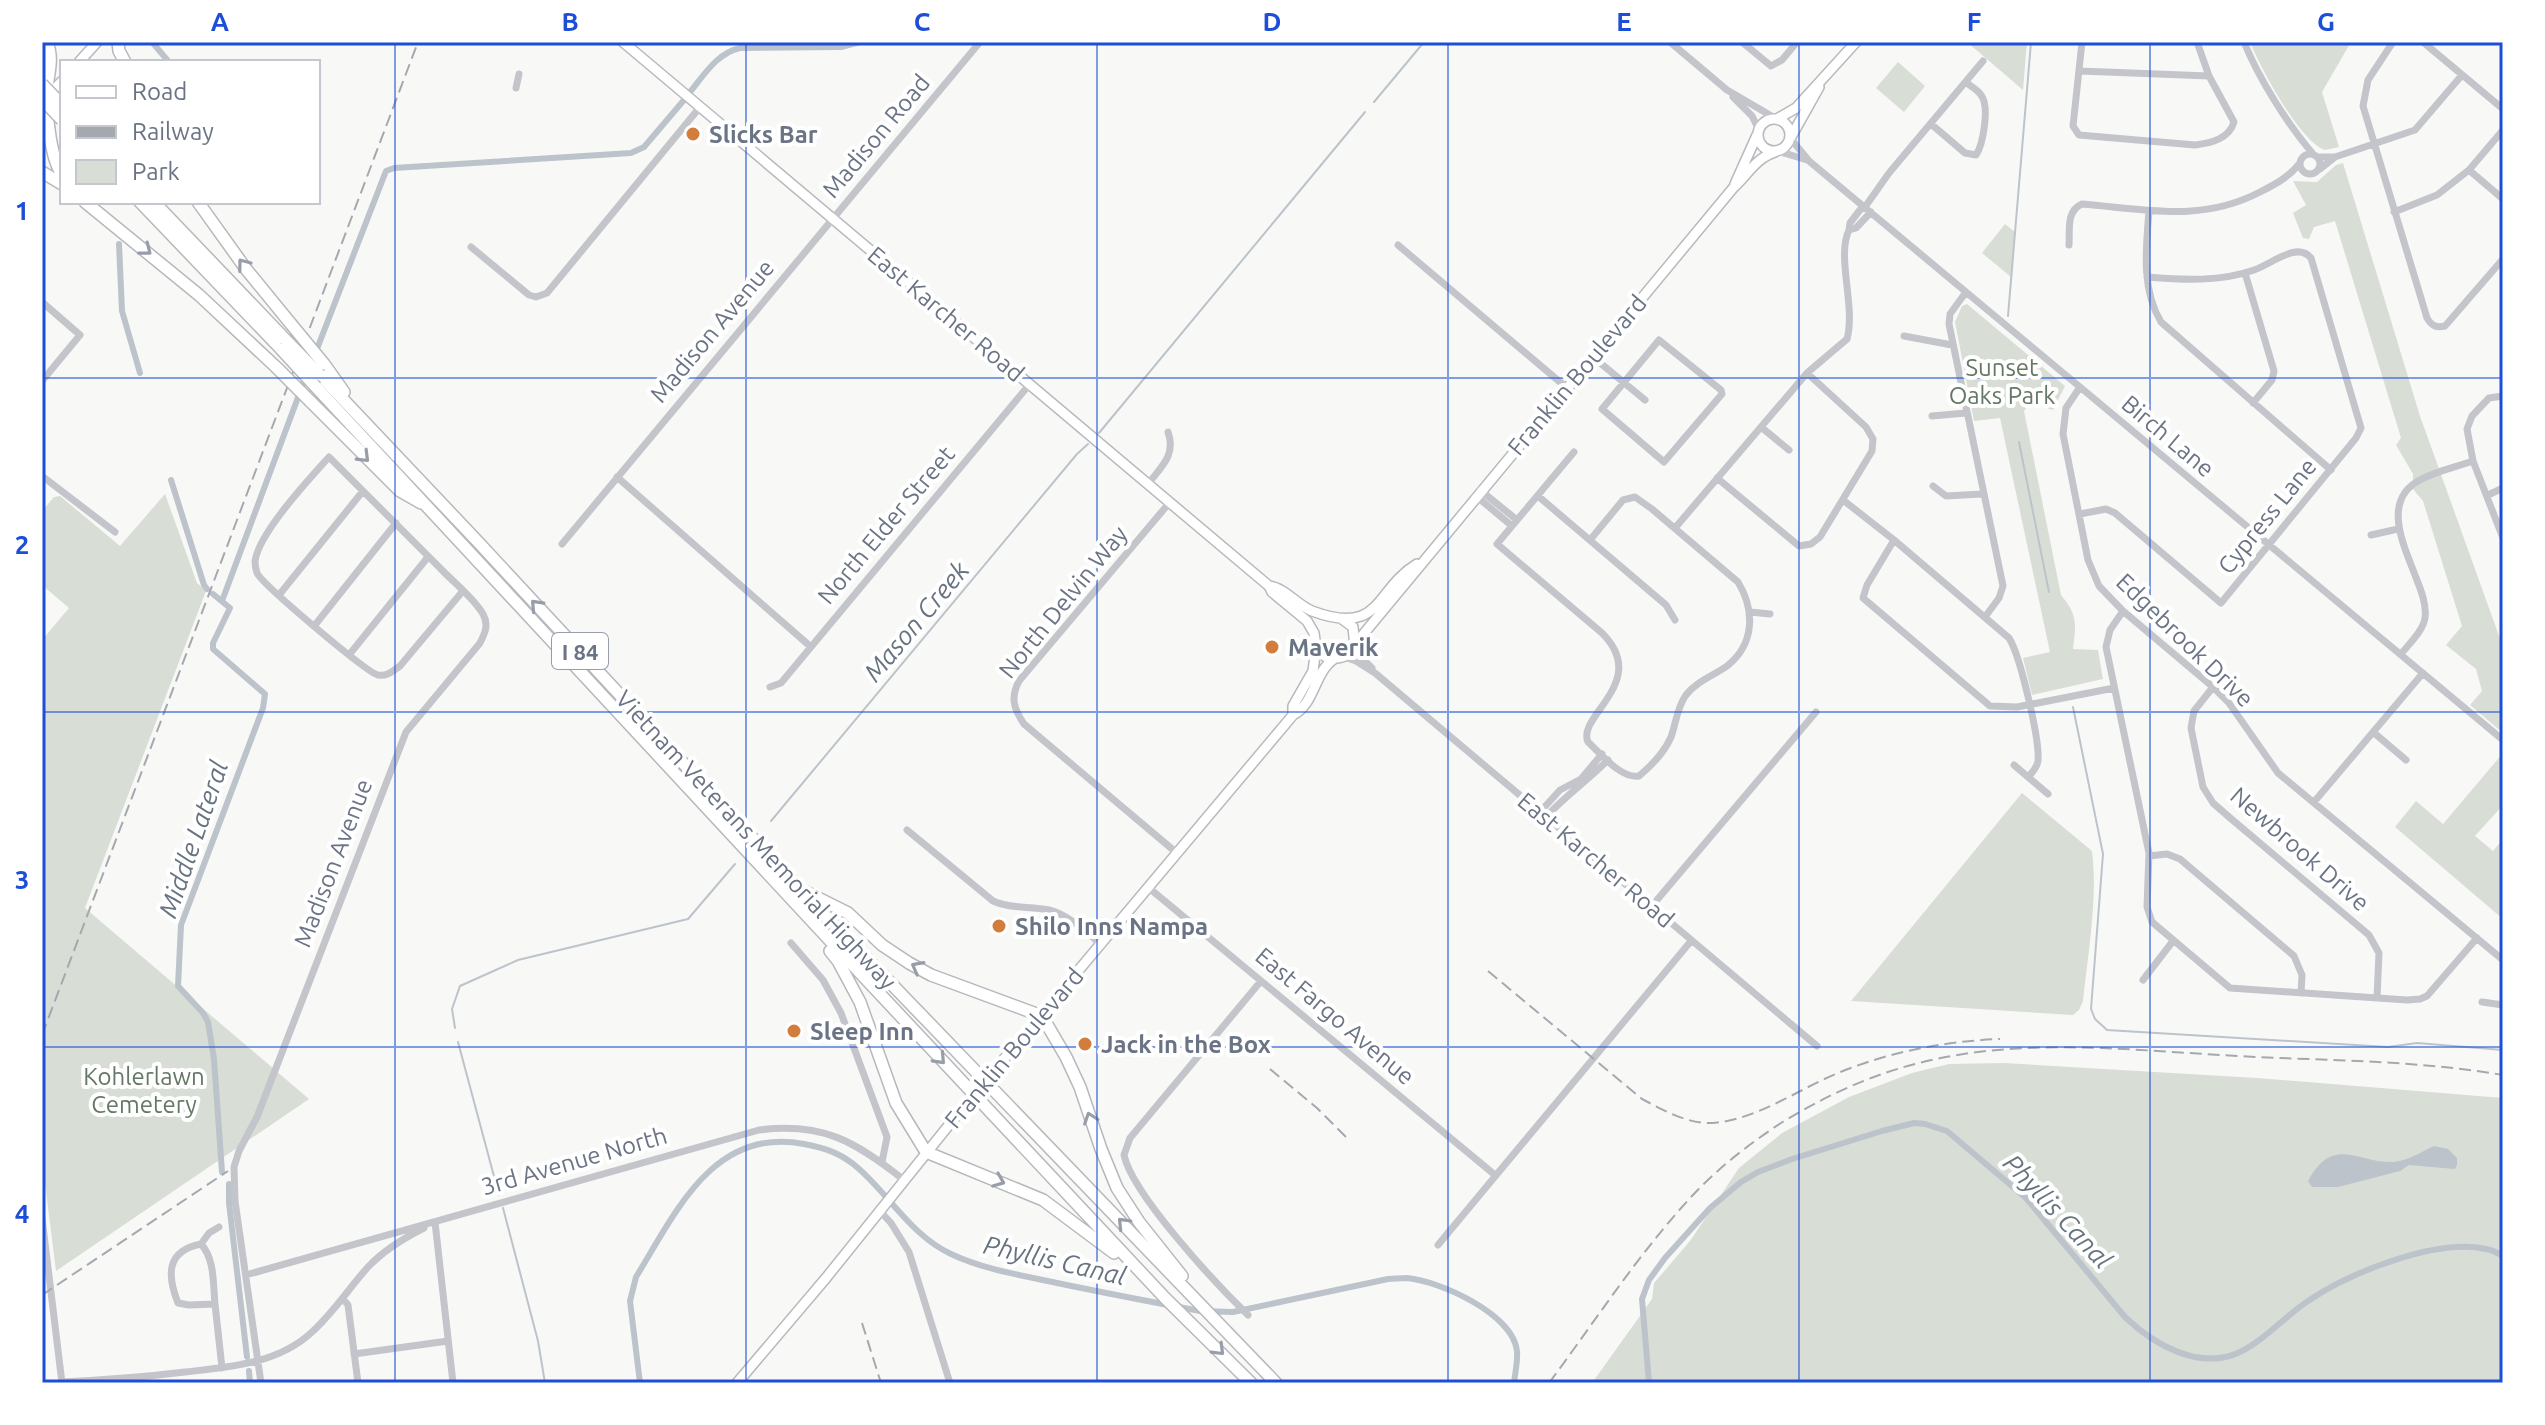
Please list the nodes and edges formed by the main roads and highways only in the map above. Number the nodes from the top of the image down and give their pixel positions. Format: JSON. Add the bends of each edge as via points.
{"nodes":[{"id":1,"x":47,"y":42,"type":"edge"},
{"id":2,"x":97,"y":42,"type":"edge"},
{"id":3,"x":623,"y":42,"type":"edge"},
{"id":4,"x":1856,"y":42,"type":"edge"},
{"id":5,"x":81,"y":60,"type":"edge"},
{"id":6,"x":60,"y":83,"type":"edge"},
{"id":7,"x":42,"y":84,"type":"edge"},
{"id":8,"x":1820,"y":84,"type":"junction"},
{"id":9,"x":43,"y":100,"type":"edge"},
{"id":10,"x":60,"y":103,"type":"edge"},
{"id":11,"x":60,"y":118,"type":"edge"},
{"id":12,"x":1776,"y":118,"type":"junction"},
{"id":13,"x":1758,"y":131,"type":"junction"},
{"id":14,"x":1791,"y":138,"type":"junction"},
{"id":15,"x":1776,"y":152,"type":"junction"},
{"id":16,"x":60,"y":171,"type":"edge"},
{"id":17,"x":42,"y":172,"type":"edge"},
{"id":18,"x":60,"y":183,"type":"edge"},
{"id":19,"x":1734,"y":187,"type":"junction"},
{"id":20,"x":88,"y":204,"type":"edge"},
{"id":21,"x":142,"y":204,"type":"edge"},
{"id":22,"x":156,"y":204,"type":"edge"},
{"id":23,"x":199,"y":204,"type":"edge"},
{"id":24,"x":283,"y":344,"type":"junction"},
{"id":25,"x":320,"y":375,"type":"junction"},
{"id":26,"x":432,"y":509,"type":"junction"},
{"id":27,"x":1420,"y":563,"type":"junction"},
{"id":28,"x":1269,"y":586,"type":"junction"},
{"id":29,"x":1338,"y":618,"type":"junction"},
{"id":30,"x":1314,"y":633,"type":"junction"},
{"id":31,"x":1356,"y":645,"type":"junction"},
{"id":32,"x":1316,"y":647,"type":"junction"},
{"id":33,"x":1340,"y":658,"type":"junction"},
{"id":34,"x":1293,"y":715,"type":"junction"},
{"id":35,"x":734,"y":838,"type":"junction"},
{"id":36,"x":799,"y":888,"type":"junction"},
{"id":37,"x":1042,"y":1016,"type":"junction"},
{"id":38,"x":926,"y":1152,"type":"junction"},
{"id":39,"x":1165,"y":1298,"type":"junction"},
{"id":40,"x":1200,"y":1300,"type":"junction"},
{"id":41,"x":737,"y":1383,"type":"edge"},
{"id":42,"x":1251,"y":1383,"type":"edge"},
{"id":43,"x":1276,"y":1383,"type":"edge"}],
"edges":[{"from":1,"to":9,"type":"highway","via":[[51,72]]},
{"from":2,"to":5,"type":"main road"},
{"from":3,"to":28,"type":"main road","name":"East Karcher Road"},
{"from":4,"to":8,"type":"main road"},
{"from":6,"to":9,"type":"main road"},
{"from":7,"to":10,"type":"highway","bridge":true},
{"from":8,"to":12,"type":"main road","via":[[1791,113]]},
{"from":8,"to":14,"type":"main road"},
{"from":9,"to":11,"type":"highway","bridge":true},
{"from":9,"to":16,"type":"highway"},
{"from":12,"to":13,"type":"main road"},
{"from":12,"to":14,"type":"main road","via":[[1786,123]]},
{"from":13,"to":15,"type":"main road","via":[[1762,146]]},
{"from":13,"to":19,"type":"main road","name":"Franklin Boulevard"},
{"from":14,"to":15,"type":"main road"},
{"from":15,"to":19,"type":"main road","name":"Franklin Boulevard","via":[[1760,158]]},
{"from":17,"to":18,"type":"highway"},
{"from":19,"to":27,"type":"main road","name":"Franklin Boulevard"},
{"from":20,"to":26,"type":"highway","one_way":true,"bridge":true,"via":[[190,286],[400,491]]},
{"from":21,"to":24,"type":"highway","number":"I 84"},
{"from":22,"to":24,"type":"highway","number":"I 84"},
{"from":25,"to":23,"type":"highway","one_way":true,"bridge":true,"via":[[291,324]]},
{"from":24,"to":25,"type":"highway","number":"I 84","bridge":true},
{"from":25,"to":26,"type":"highway","name":"Vietnam Veterans Memorial Highway","number":"I 84"},
{"from":36,"to":25,"type":"highway","name":"Vietnam Veterans Memorial Highway","number":"I 84","one_way":true},
{"from":26,"to":35,"type":"highway","name":"Vietnam Veterans Memorial Highway","number":"I 84"},
{"from":27,"to":29,"type":"main road","name":"Franklin Boulevard","via":[[1369,612]]},
{"from":27,"to":31,"type":"main road","name":"Franklin Boulevard"},
{"from":28,"to":29,"type":"main road","via":[[1305,608]]},
{"from":28,"to":30,"type":"main road"},
{"from":29,"to":30,"type":"main road","via":[[1319,624]]},
{"from":29,"to":31,"type":"main road","via":[[1353,627]]},
{"from":30,"to":32,"type":"main road"},
{"from":31,"to":33,"type":"main road"},
{"from":32,"to":33,"type":"main road","via":[[1326,657]]},
{"from":32,"to":34,"type":"main road","name":"Franklin Boulevard","via":[[1313,671]]},
{"from":33,"to":34,"type":"main road","name":"Franklin Boulevard","via":[[1325,665],[1301,711]]},
{"from":34,"to":37,"type":"main road","name":"Franklin Boulevard"},
{"from":35,"to":38,"type":"highway","via":[[838,961],[873,1033],[896,1103]]},
{"from":35,"to":39,"type":"highway","name":"Vietnam Veterans Memorial Highway","number":"I 84","one_way":true},
{"from":37,"to":36,"type":"highway","one_way":true,"via":[[931,975],[882,945],[848,913]]},
{"from":40,"to":36,"type":"highway","name":"Vietnam Veterans Memorial Highway","number":"I 84","one_way":true},
{"from":37,"to":38,"type":"main road","name":"Franklin Boulevard","bridge":true},
{"from":40,"to":37,"type":"highway","one_way":true,"via":[[1117,1188],[1080,1087]]},
{"from":38,"to":39,"type":"highway","one_way":true,"via":[[1043,1200]]},
{"from":38,"to":41,"type":"main road","name":"Franklin Boulevard"},
{"from":39,"to":42,"type":"highway","name":"Vietnam Veterans Memorial Highway","number":"I 84","one_way":true},
{"from":40,"to":43,"type":"highway"}]}
